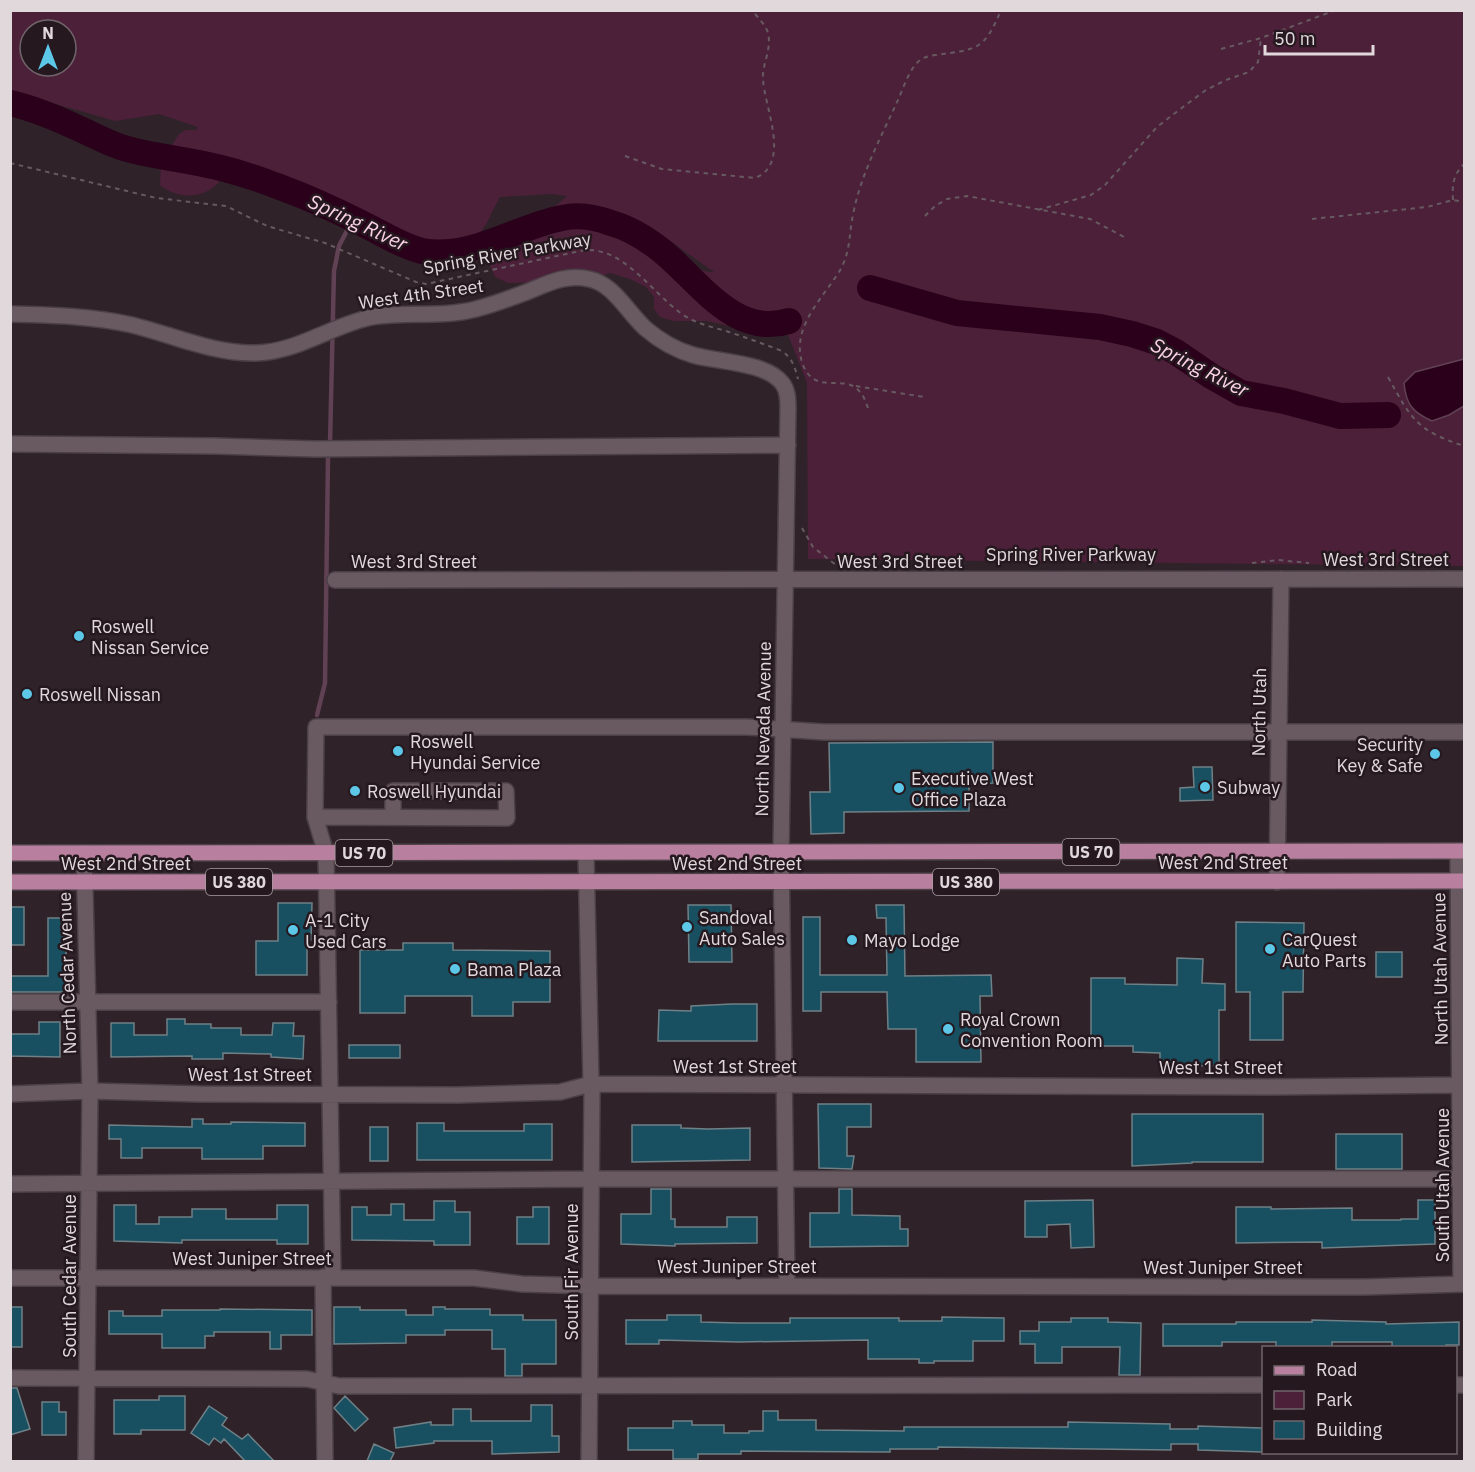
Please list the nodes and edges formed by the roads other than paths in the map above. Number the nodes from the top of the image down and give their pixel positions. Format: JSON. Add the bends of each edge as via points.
{"nodes":[{"id":1,"x":10,"y":314,"type":"edge"},
{"id":2,"x":775,"y":376,"type":"joint"},
{"id":3,"x":10,"y":444,"type":"edge"},
{"id":4,"x":788,"y":445,"type":"junction"},
{"id":5,"x":1281,"y":579,"type":"junction"},
{"id":6,"x":1464,"y":579,"type":"edge"},
{"id":7,"x":335,"y":580,"type":"dead end"},
{"id":8,"x":786,"y":580,"type":"junction"},
{"id":9,"x":783,"y":729,"type":"junction"},
{"id":10,"x":1279,"y":732,"type":"junction"},
{"id":11,"x":1464,"y":732,"type":"edge"},
{"id":12,"x":393,"y":817,"type":"junction"},
{"id":13,"x":315,"y":818,"type":"junction"},
{"id":14,"x":1461,"y":851,"type":"edge"},
{"id":15,"x":781,"y":852,"type":"junction"},
{"id":16,"x":1276,"y":852,"type":"junction"},
{"id":17,"x":10,"y":853,"type":"edge"},
{"id":18,"x":84,"y":853,"type":"junction"},
{"id":19,"x":327,"y":853,"type":"junction"},
{"id":20,"x":586,"y":853,"type":"junction"},
{"id":21,"x":1461,"y":881,"type":"edge"},
{"id":22,"x":10,"y":882,"type":"edge"},
{"id":23,"x":84,"y":882,"type":"junction"},
{"id":24,"x":327,"y":882,"type":"junction"},
{"id":25,"x":1277,"y":882,"type":"junction"},
{"id":26,"x":586,"y":883,"type":"junction"},
{"id":27,"x":781,"y":883,"type":"junction"},
{"id":28,"x":10,"y":1002,"type":"edge"},
{"id":29,"x":88,"y":1002,"type":"junction"},
{"id":30,"x":329,"y":1002,"type":"junction"},
{"id":31,"x":591,"y":1084,"type":"junction"},
{"id":32,"x":1461,"y":1085,"type":"junction"},
{"id":33,"x":785,"y":1086,"type":"junction"},
{"id":34,"x":90,"y":1091,"type":"junction"},
{"id":35,"x":10,"y":1094,"type":"edge"},
{"id":36,"x":330,"y":1094,"type":"junction"},
{"id":37,"x":590,"y":1179,"type":"junction"},
{"id":38,"x":785,"y":1179,"type":"junction"},
{"id":39,"x":1461,"y":1179,"type":"junction"},
{"id":40,"x":332,"y":1181,"type":"junction"},
{"id":41,"x":10,"y":1184,"type":"edge"},
{"id":42,"x":89,"y":1184,"type":"junction"},
{"id":43,"x":328,"y":1277,"type":"junction"},
{"id":44,"x":10,"y":1278,"type":"edge"},
{"id":45,"x":90,"y":1278,"type":"junction"},
{"id":46,"x":1463,"y":1284,"type":"edge"},
{"id":47,"x":591,"y":1286,"type":"junction"},
{"id":48,"x":787,"y":1286,"type":"junction"},
{"id":49,"x":10,"y":1378,"type":"edge"},
{"id":50,"x":88,"y":1378,"type":"junction"},
{"id":51,"x":324,"y":1383,"type":"junction"},
{"id":52,"x":1262,"y":1385,"type":"edge"},
{"id":53,"x":590,"y":1386,"type":"junction"},
{"id":54,"x":86,"y":1461,"type":"edge"},
{"id":55,"x":325,"y":1461,"type":"edge"},
{"id":56,"x":589,"y":1461,"type":"edge"}],
"edges":[{"from":1,"to":2,"type":"street","name":"West 4th Street","via":[[112,321],[209,348],[258,353],[303,344],[365,319],[474,309],[576,277],[593,279],[607,288],[646,329],[672,346],[704,358],[762,369]]},
{"from":2,"to":4,"type":"street","name":"North Nevada Avenue","via":[[783,383],[788,398]]},
{"from":3,"to":4,"type":"street","via":[[316,449]]},
{"from":4,"to":8,"type":"street","name":"North Nevada Avenue"},
{"from":5,"to":6,"type":"street","name":"West 3rd Street"},
{"from":5,"to":8,"type":"street","name":"West 3rd Street"},
{"from":5,"to":10,"type":"street","name":"North Utah"},
{"from":7,"to":8,"type":"street","name":"West 3rd Street"},
{"from":8,"to":9,"type":"street","name":"North Nevada Avenue"},
{"from":9,"to":10,"type":"street"},
{"from":9,"to":13,"type":"street","via":[[316,727]]},
{"from":9,"to":15,"type":"street","name":"North Nevada Avenue"},
{"from":10,"to":11,"type":"street"},
{"from":10,"to":16,"type":"street","name":"North Utah"},
{"from":12,"to":12,"type":"street","via":[[507,818],[506,791],[393,791]]},
{"from":12,"to":13,"type":"street"},
{"from":13,"to":19,"type":"street"},
{"from":14,"to":16,"type":"main road","name":"West 2nd Street","number":"US 70"},
{"from":14,"to":21,"type":"street","name":"North Utah Avenue"},
{"from":15,"to":16,"type":"main road","name":"West 2nd Street","number":"US 70"},
{"from":15,"to":20,"type":"main road","name":"West 2nd Street","number":"US 70"},
{"from":15,"to":27,"type":"street","name":"North Nevada Avenue"},
{"from":16,"to":25,"type":"street","name":"North Utah"},
{"from":17,"to":18,"type":"main road","name":"West 2nd Street","number":"US 70"},
{"from":18,"to":19,"type":"main road","name":"West 2nd Street","number":"US 70"},
{"from":18,"to":23,"type":"street","name":"North Cedar Avenue"},
{"from":19,"to":20,"type":"main road","name":"West 2nd Street","number":"US 70"},
{"from":19,"to":24,"type":"street"},
{"from":20,"to":26,"type":"street","name":"South Fir Avenue"},
{"from":21,"to":25,"type":"main road","name":"West 2nd Street","number":"US 380"},
{"from":21,"to":32,"type":"street","name":"North Utah Avenue"},
{"from":22,"to":23,"type":"main road","name":"West 2nd Street","number":"US 380"},
{"from":23,"to":24,"type":"main road","name":"West 2nd Street","number":"US 380"},
{"from":23,"to":29,"type":"street","name":"North Cedar Avenue"},
{"from":24,"to":26,"type":"main road","name":"West 2nd Street","number":"US 380"},
{"from":24,"to":30,"type":"street"},
{"from":25,"to":27,"type":"main road","name":"West 2nd Street","number":"US 380"},
{"from":26,"to":27,"type":"main road","name":"West 2nd Street","number":"US 380"},
{"from":26,"to":31,"type":"street","name":"South Fir Avenue"},
{"from":27,"to":33,"type":"street","name":"North Nevada Avenue"},
{"from":28,"to":29,"type":"street"},
{"from":29,"to":30,"type":"street"},
{"from":29,"to":34,"type":"street","name":"North Cedar Avenue"},
{"from":30,"to":36,"type":"street"},
{"from":31,"to":33,"type":"street","name":"West 1st Street"},
{"from":31,"to":36,"type":"street","name":"West 1st Street","via":[[560,1092]]},
{"from":31,"to":37,"type":"street","name":"South Fir Avenue"},
{"from":32,"to":33,"type":"street","name":"West 1st Street"},
{"from":32,"to":39,"type":"street","name":"South Utah Avenue"},
{"from":33,"to":38,"type":"street","name":"North Nevada Avenue"},
{"from":34,"to":35,"type":"street","name":"West 1st Street"},
{"from":34,"to":36,"type":"street","name":"West 1st Street"},
{"from":34,"to":42,"type":"street","name":"South Cedar Avenue"},
{"from":36,"to":40,"type":"street"},
{"from":37,"to":38,"type":"street"},
{"from":37,"to":40,"type":"street"},
{"from":37,"to":47,"type":"street","name":"South Fir Avenue"},
{"from":38,"to":39,"type":"street"},
{"from":38,"to":48,"type":"street","name":"North Nevada Avenue"},
{"from":39,"to":46,"type":"street","name":"South Utah Avenue"},
{"from":40,"to":42,"type":"street"},
{"from":40,"to":43,"type":"street"},
{"from":41,"to":42,"type":"street"},
{"from":42,"to":45,"type":"street","name":"South Cedar Avenue"},
{"from":43,"to":45,"type":"street","name":"West Juniper Street"},
{"from":43,"to":47,"type":"street","name":"West Juniper Street","via":[[474,1278]]},
{"from":43,"to":51,"type":"street"},
{"from":44,"to":45,"type":"street","name":"West Juniper Street"},
{"from":45,"to":50,"type":"street","name":"South Cedar Avenue"},
{"from":46,"to":48,"type":"street","name":"West Juniper Street"},
{"from":47,"to":48,"type":"street","name":"West Juniper Street"},
{"from":47,"to":53,"type":"street","name":"South Fir Avenue"},
{"from":49,"to":50,"type":"street"},
{"from":50,"to":51,"type":"street","via":[[307,1378]]},
{"from":50,"to":54,"type":"street","name":"South Cedar Avenue"},
{"from":51,"to":53,"type":"street"},
{"from":51,"to":55,"type":"street"},
{"from":52,"to":53,"type":"street"},
{"from":53,"to":56,"type":"street","name":"South Fir Avenue"}]}
